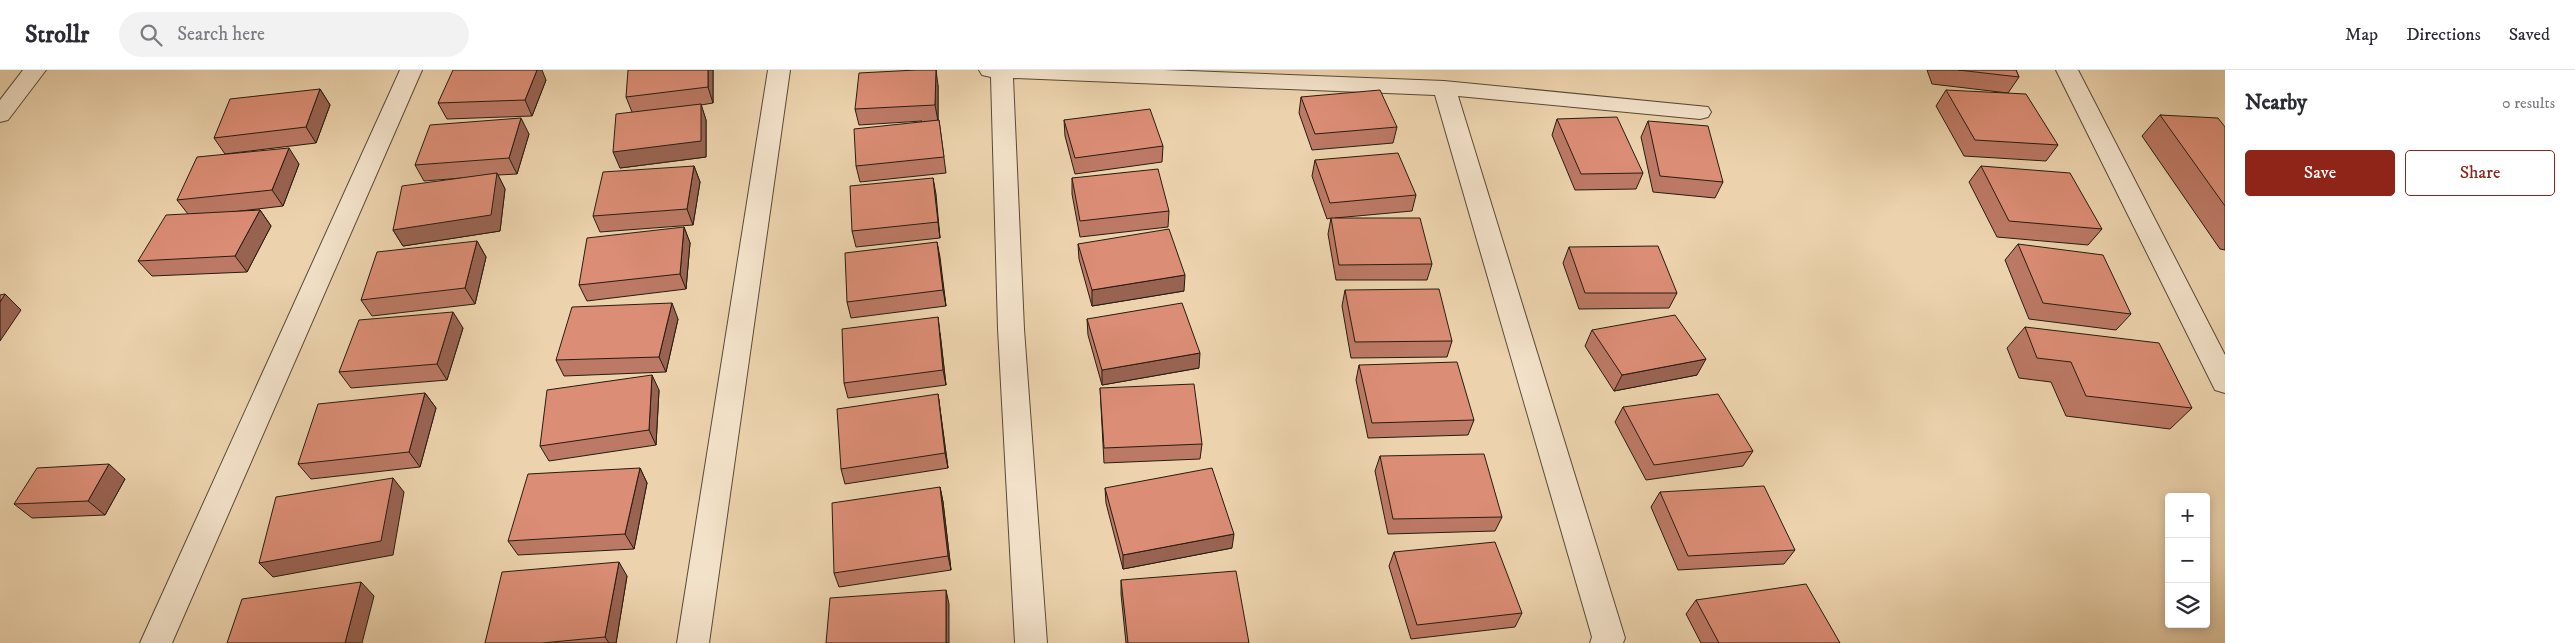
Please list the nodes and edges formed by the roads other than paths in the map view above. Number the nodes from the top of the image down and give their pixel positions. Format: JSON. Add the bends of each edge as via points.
{"nodes":[{"id":1,"x":35,"y":70,"type":"edge"},
{"id":2,"x":411,"y":70,"type":"edge"},
{"id":3,"x":779,"y":70,"type":"edge"},
{"id":4,"x":990,"y":70,"type":"edge"},
{"id":5,"x":2068,"y":70,"type":"edge"},
{"id":6,"x":1002,"y":71,"type":"edge"},
{"id":7,"x":1444,"y":88,"type":"junction"},
{"id":8,"x":1700,"y":112,"type":"dead end"},
{"id":9,"x":0,"y":115,"type":"edge"},
{"id":10,"x":2225,"y":382,"type":"edge"},
{"id":11,"x":156,"y":643,"type":"edge"},
{"id":12,"x":693,"y":643,"type":"edge"},
{"id":13,"x":1031,"y":643,"type":"edge"},
{"id":14,"x":1606,"y":643,"type":"edge"}],
"edges":[{"from":1,"to":9,"type":"street"},
{"from":2,"to":11,"type":"street"},
{"from":3,"to":12,"type":"street"},
{"from":4,"to":6,"type":"street"},
{"from":5,"to":10,"type":"street"},
{"from":6,"to":7,"type":"street"},
{"from":6,"to":13,"type":"street","via":[[1011,329]]},
{"from":7,"to":8,"type":"street"},
{"from":7,"to":14,"type":"street","via":[[1609,638]]}]}
